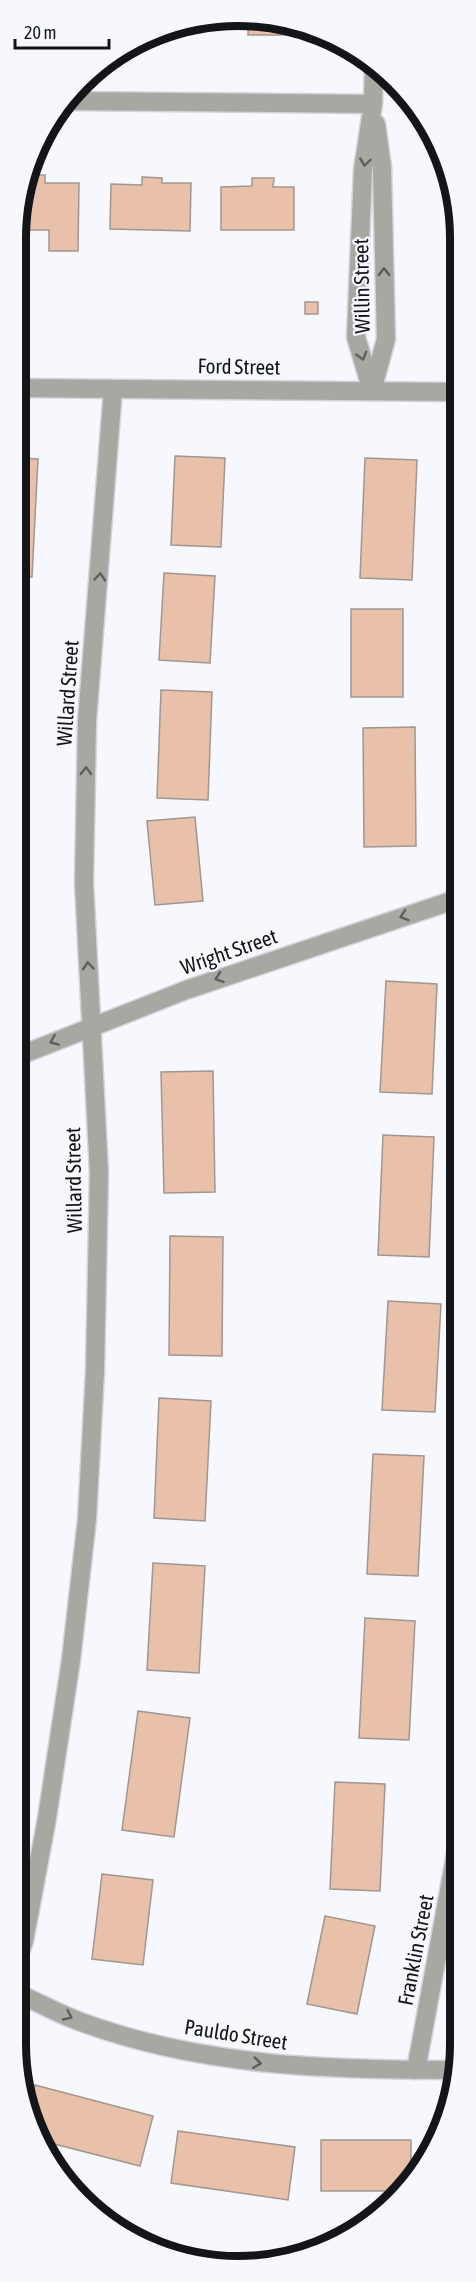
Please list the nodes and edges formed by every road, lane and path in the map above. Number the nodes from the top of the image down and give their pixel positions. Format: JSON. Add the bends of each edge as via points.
{"nodes":[{"id":1,"x":374,"y":75,"type":"edge"},
{"id":2,"x":75,"y":101,"type":"edge"},
{"id":3,"x":374,"y":104,"type":"junction"},
{"id":4,"x":26,"y":388,"type":"edge"},
{"id":5,"x":113,"y":389,"type":"junction"},
{"id":6,"x":372,"y":391,"type":"junction"},
{"id":7,"x":450,"y":392,"type":"edge"},
{"id":8,"x":450,"y":901,"type":"edge"},
{"id":9,"x":93,"y":1025,"type":"junction"},
{"id":10,"x":26,"y":1053,"type":"edge"},
{"id":11,"x":450,"y":1886,"type":"edge"},
{"id":12,"x":26,"y":1930,"type":"edge"},
{"id":13,"x":26,"y":1997,"type":"edge"},
{"id":14,"x":416,"y":2070,"type":"junction"},
{"id":15,"x":449,"y":2070,"type":"edge"}],
"edges":[{"from":1,"to":3,"type":"street","name":"Willin Street"},
{"from":2,"to":3,"type":"street"},
{"from":6,"to":3,"type":"street","name":"Willin Street","one_way":true,"via":[[386,339],[382,167]]},
{"from":3,"to":6,"type":"street","name":"Willin Street","one_way":true,"via":[[363,169],[356,338]]},
{"from":4,"to":5,"type":"street","name":"Ford Street"},
{"from":5,"to":6,"type":"street","name":"Ford Street"},
{"from":9,"to":5,"type":"street","name":"Willard Street","one_way":true,"via":[[84,883],[87,721]]},
{"from":6,"to":7,"type":"street","name":"Ford Street"},
{"from":8,"to":9,"type":"street","name":"Wright Street","one_way":true},
{"from":9,"to":10,"type":"street","name":"Wright Street","one_way":true},
{"from":9,"to":12,"type":"street","name":"Willard Street","via":[[99,1173],[87,1519],[71,1660]]},
{"from":11,"to":14,"type":"street","name":"Franklin Street"},
{"from":13,"to":14,"type":"street","name":"Pauldo Street","one_way":true,"via":[[81,2022],[142,2041],[239,2061],[288,2067]]},
{"from":14,"to":15,"type":"street","name":"Pauldo Street"}]}
